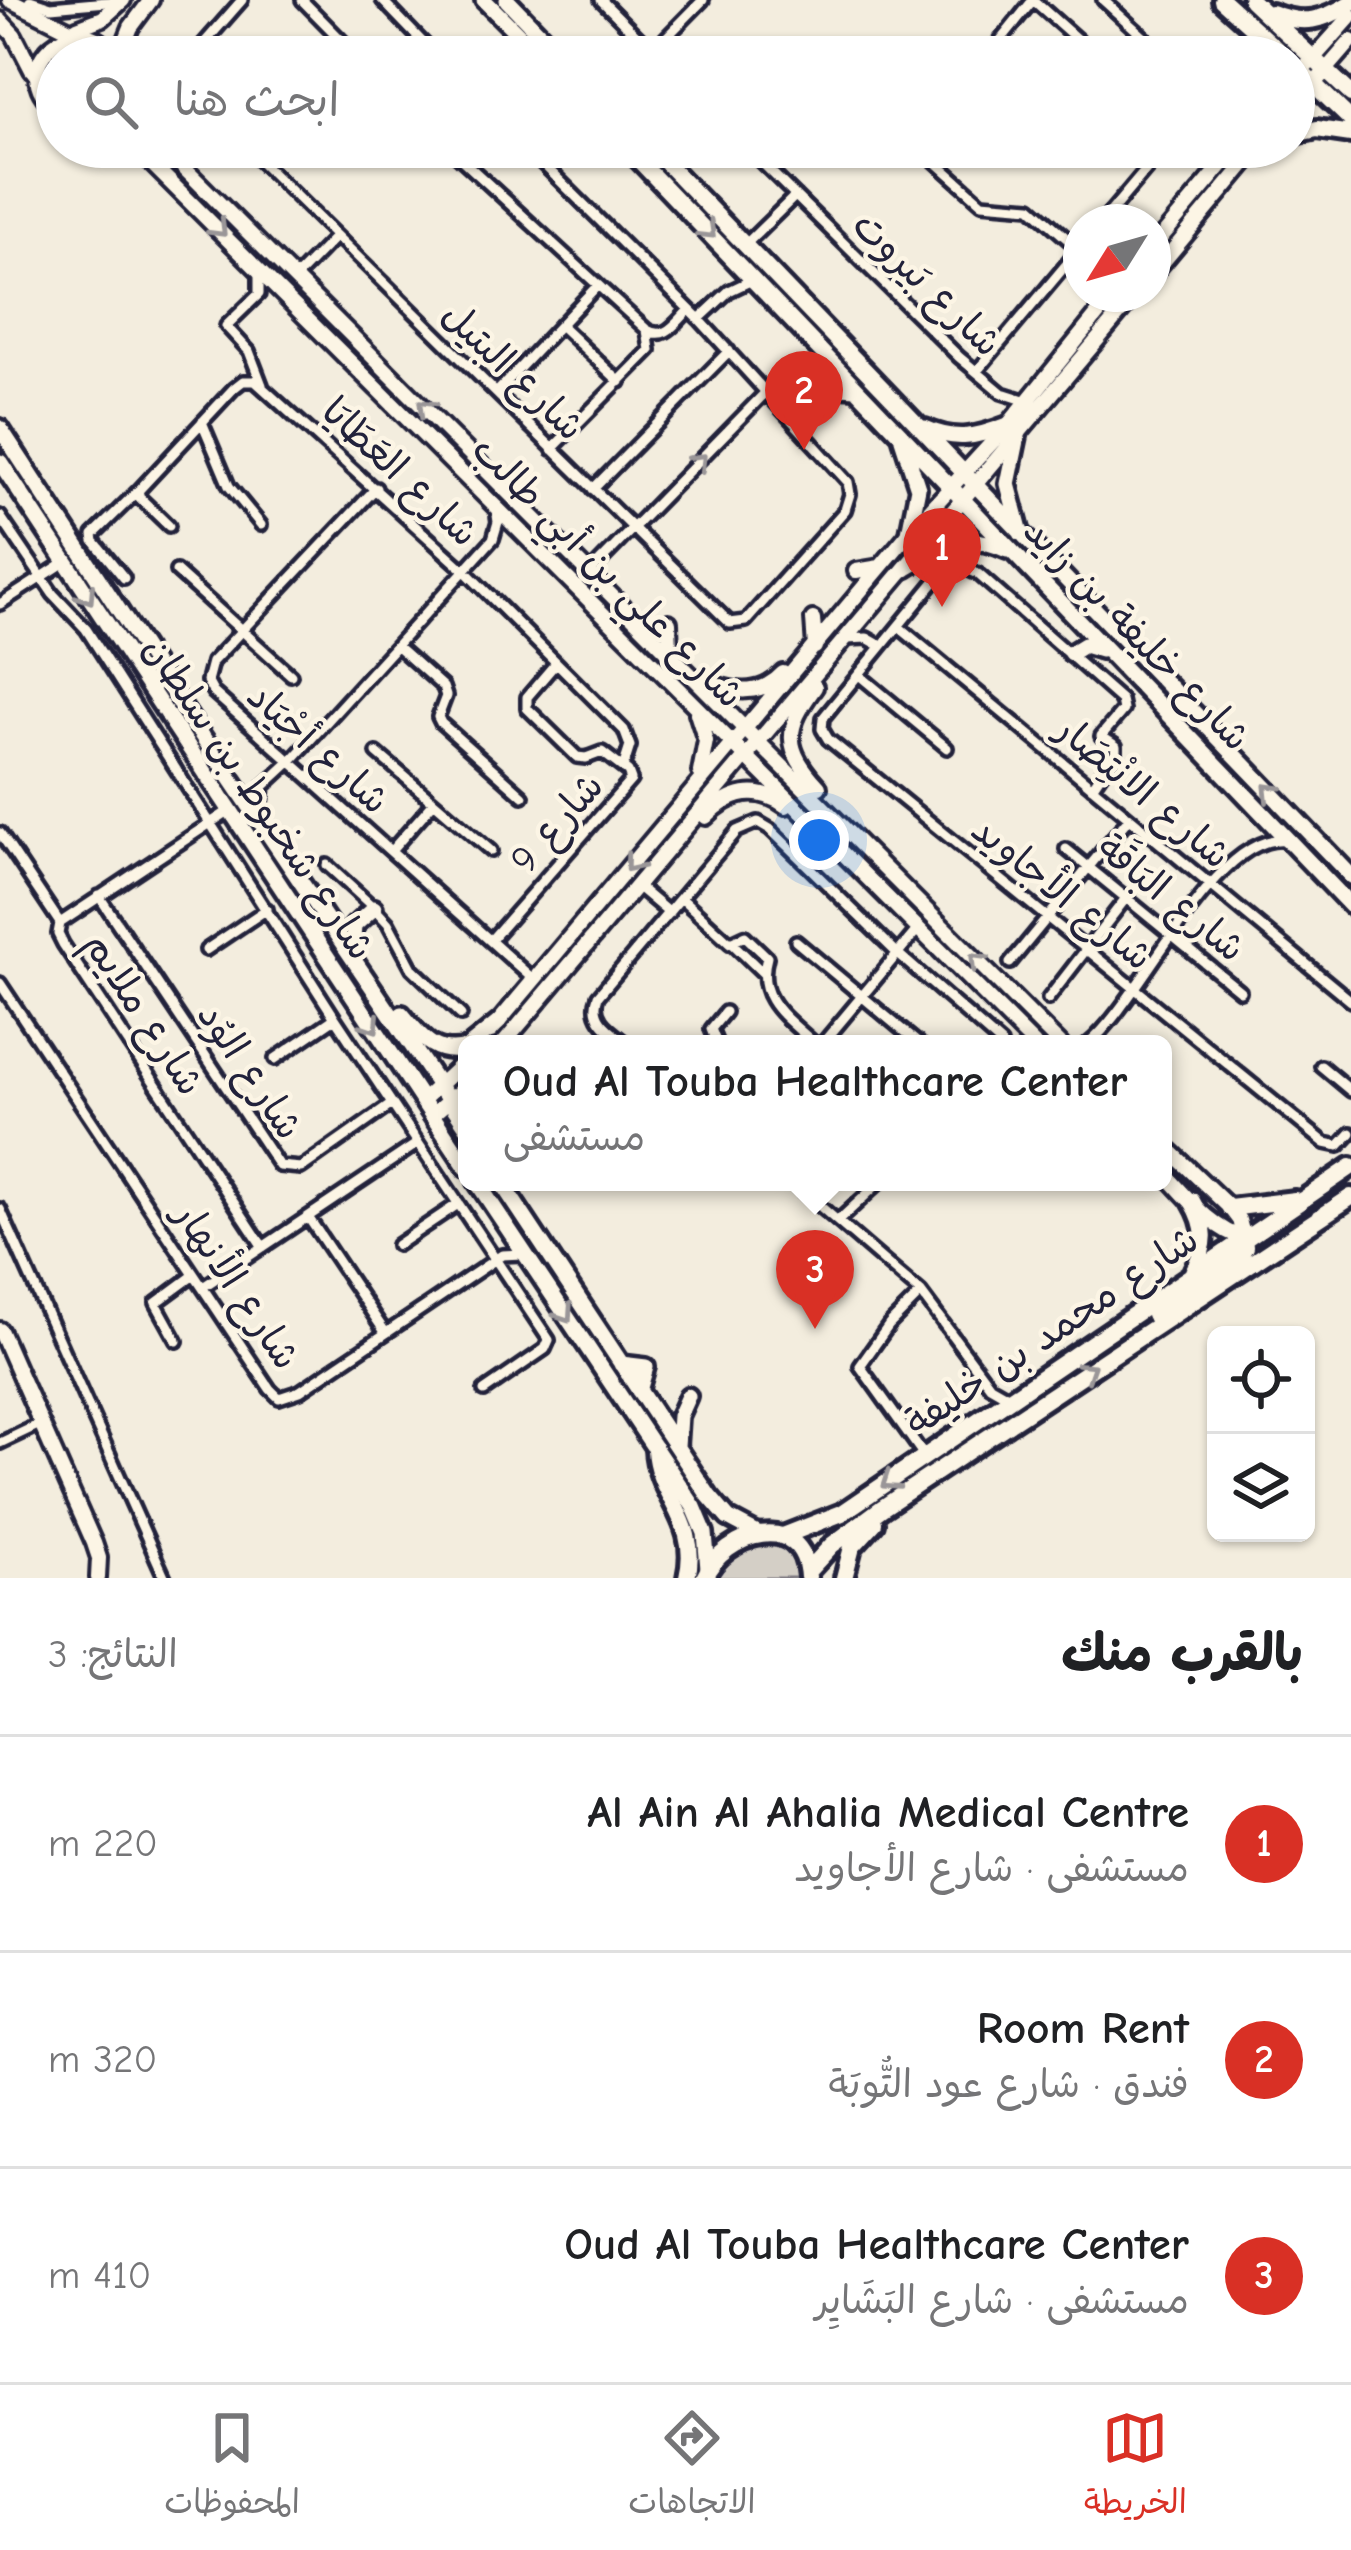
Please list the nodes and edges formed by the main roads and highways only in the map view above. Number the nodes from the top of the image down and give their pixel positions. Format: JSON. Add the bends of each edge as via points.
{"nodes":[{"id":1,"x":10,"y":0,"type":"edge"},
{"id":2,"x":123,"y":0,"type":"edge"},
{"id":3,"x":151,"y":0,"type":"edge"},
{"id":4,"x":484,"y":0,"type":"edge"},
{"id":5,"x":507,"y":0,"type":"edge"},
{"id":6,"x":1220,"y":0,"type":"edge"},
{"id":7,"x":1351,"y":3,"type":"edge"},
{"id":8,"x":1256,"y":4,"type":"edge"},
{"id":9,"x":1351,"y":16,"type":"edge"},
{"id":10,"x":0,"y":20,"type":"edge"},
{"id":11,"x":71,"y":29,"type":"junction"},
{"id":12,"x":51,"y":36,"type":"edge"},
{"id":13,"x":97,"y":36,"type":"edge"},
{"id":14,"x":126,"y":36,"type":"edge"},
{"id":15,"x":520,"y":36,"type":"edge"},
{"id":16,"x":542,"y":36,"type":"edge"},
{"id":17,"x":1252,"y":36,"type":"edge"},
{"id":18,"x":1261,"y":36,"type":"edge"},
{"id":19,"x":1280,"y":36,"type":"edge"},
{"id":20,"x":1351,"y":40,"type":"edge"},
{"id":21,"x":36,"y":58,"type":"edge"},
{"id":22,"x":1315,"y":62,"type":"edge"},
{"id":23,"x":1315,"y":66,"type":"edge"},
{"id":24,"x":32,"y":70,"type":"junction"},
{"id":25,"x":1315,"y":76,"type":"edge"},
{"id":26,"x":1315,"y":81,"type":"edge"},
{"id":27,"x":36,"y":82,"type":"edge"},
{"id":28,"x":1351,"y":94,"type":"edge"},
{"id":29,"x":1351,"y":120,"type":"edge"},
{"id":30,"x":1315,"y":129,"type":"edge"},
{"id":31,"x":1351,"y":134,"type":"edge"},
{"id":32,"x":157,"y":168,"type":"edge"},
{"id":33,"x":184,"y":168,"type":"edge"},
{"id":34,"x":647,"y":168,"type":"edge"},
{"id":35,"x":671,"y":168,"type":"edge"},
{"id":36,"x":1199,"y":168,"type":"edge"},
{"id":37,"x":1238,"y":168,"type":"edge"},
{"id":38,"x":1171,"y":216,"type":"edge"},
{"id":39,"x":1171,"y":252,"type":"edge"},
{"id":40,"x":1099,"y":312,"type":"edge"},
{"id":41,"x":1119,"y":312,"type":"edge"},
{"id":42,"x":825,"y":386,"type":"dead end"},
{"id":43,"x":856,"y":388,"type":"junction"},
{"id":44,"x":916,"y":424,"type":"junction"},
{"id":45,"x":895,"y":426,"type":"junction"},
{"id":46,"x":0,"y":428,"type":"edge"},
{"id":47,"x":1013,"y":428,"type":"junction"},
{"id":48,"x":0,"y":463,"type":"edge"},
{"id":49,"x":963,"y":485,"type":"junction"},
{"id":50,"x":909,"y":533,"type":"junction"},
{"id":51,"x":1022,"y":536,"type":"junction"},
{"id":52,"x":1016,"y":555,"type":"junction"},
{"id":53,"x":880,"y":567,"type":"junction"},
{"id":54,"x":905,"y":569,"type":"junction"},
{"id":55,"x":856,"y":571,"type":"dead end"},
{"id":56,"x":1071,"y":613,"type":"junction"},
{"id":57,"x":813,"y":619,"type":"dead end"},
{"id":58,"x":669,"y":622,"type":"dead end"},
{"id":59,"x":814,"y":647,"type":"junction"},
{"id":60,"x":670,"y":653,"type":"junction"},
{"id":61,"x":832,"y":654,"type":"junction"},
{"id":62,"x":646,"y":656,"type":"junction"},
{"id":63,"x":1112,"y":657,"type":"junction"},
{"id":64,"x":693,"y":674,"type":"junction"},
{"id":65,"x":745,"y":727,"type":"junction"},
{"id":66,"x":759,"y":740,"type":"junction"},
{"id":67,"x":732,"y":741,"type":"junction"},
{"id":68,"x":746,"y":756,"type":"junction"},
{"id":69,"x":673,"y":813,"type":"junction"},
{"id":70,"x":850,"y":830,"type":"junction"},
{"id":71,"x":832,"y":842,"type":"junction"},
{"id":72,"x":675,"y":843,"type":"junction"},
{"id":73,"x":1351,"y":875,"type":"edge"},
{"id":74,"x":1351,"y":906,"type":"edge"},
{"id":75,"x":325,"y":916,"type":"junction"},
{"id":76,"x":352,"y":955,"type":"junction"},
{"id":77,"x":376,"y":992,"type":"junction"},
{"id":78,"x":498,"y":1023,"type":"joint"},
{"id":79,"x":484,"y":1035,"type":"edge"},
{"id":80,"x":511,"y":1035,"type":"edge"},
{"id":81,"x":1025,"y":1035,"type":"edge"},
{"id":82,"x":1051,"y":1035,"type":"edge"},
{"id":83,"x":458,"y":1049,"type":"edge"},
{"id":84,"x":458,"y":1074,"type":"edge"},
{"id":85,"x":458,"y":1088,"type":"edge"},
{"id":86,"x":446,"y":1094,"type":"junction"},
{"id":87,"x":427,"y":1108,"type":"junction"},
{"id":88,"x":458,"y":1113,"type":"edge"},
{"id":89,"x":458,"y":1131,"type":"edge"},
{"id":90,"x":443,"y":1132,"type":"junction"},
{"id":91,"x":1172,"y":1153,"type":"edge"},
{"id":92,"x":458,"y":1154,"type":"edge"},
{"id":93,"x":1351,"y":1172,"type":"edge"},
{"id":94,"x":1172,"y":1181,"type":"edge"},
{"id":95,"x":483,"y":1191,"type":"edge"},
{"id":96,"x":506,"y":1191,"type":"edge"},
{"id":97,"x":1307,"y":1196,"type":"junction"},
{"id":98,"x":1351,"y":1197,"type":"edge"},
{"id":99,"x":1192,"y":1201,"type":"junction"},
{"id":100,"x":1230,"y":1208,"type":"junction"},
{"id":101,"x":1244,"y":1238,"type":"junction"},
{"id":102,"x":1281,"y":1243,"type":"junction"},
{"id":103,"x":1193,"y":1273,"type":"junction"},
{"id":104,"x":0,"y":1330,"type":"edge"},
{"id":105,"x":1136,"y":1339,"type":"junction"},
{"id":106,"x":688,"y":1396,"type":"dead end"},
{"id":107,"x":677,"y":1446,"type":"junction"},
{"id":108,"x":655,"y":1449,"type":"junction"},
{"id":109,"x":883,"y":1508,"type":"junction"},
{"id":110,"x":758,"y":1534,"type":"junction"},
{"id":111,"x":783,"y":1536,"type":"junction"},
{"id":112,"x":706,"y":1574,"type":"edge"},
{"id":113,"x":808,"y":1576,"type":"edge"},
{"id":114,"x":98,"y":1578,"type":"edge"},
{"id":115,"x":687,"y":1578,"type":"edge"},
{"id":116,"x":844,"y":1578,"type":"edge"}],
"edges":[{"from":1,"to":11,"type":"main road"},
{"from":2,"to":11,"type":"main road"},
{"from":3,"to":14,"type":"main road"},
{"from":4,"to":15,"type":"main road"},
{"from":5,"to":16,"type":"main road"},
{"from":6,"to":17,"type":"highway"},
{"from":6,"to":18,"type":"highway"},
{"from":7,"to":8,"type":"highway","via":[[1308,22]]},
{"from":8,"to":19,"type":"highway"},
{"from":9,"to":22,"type":"main road"},
{"from":10,"to":24,"type":"main road"},
{"from":11,"to":12,"type":"main road"},
{"from":11,"to":13,"type":"main road"},
{"from":20,"to":23,"type":"main road"},
{"from":21,"to":24,"type":"main road"},
{"from":24,"to":27,"type":"main road"},
{"from":25,"to":28,"type":"highway"},
{"from":26,"to":29,"type":"highway"},
{"from":30,"to":31,"type":"highway"},
{"from":32,"to":62,"type":"main road","name":"شارع علي بن أبي طالب","one_way":true},
{"from":60,"to":33,"type":"main road","name":"شارع علي بن أبي طالب","one_way":true},
{"from":34,"to":43,"type":"main road","name":"شارع خليفة بن زايد","one_way":true},
{"from":35,"to":44,"type":"main road","name":"شارع خليفة بن زايد"},
{"from":36,"to":38,"type":"main road"},
{"from":37,"to":39,"type":"main road"},
{"from":40,"to":47,"type":"main road"},
{"from":41,"to":47,"type":"main road"},
{"from":42,"to":43,"type":"main road"},
{"from":43,"to":45,"type":"main road","name":"شارع خليفة بن زايد"},
{"from":44,"to":47,"type":"main road","via":[[955,438]]},
{"from":44,"to":49,"type":"main road","name":"شارع خليفة بن زايد"},
{"from":45,"to":49,"type":"main road","name":"شارع خليفة بن زايد"},
{"from":45,"to":50,"type":"main road","via":[[918,488]]},
{"from":46,"to":75,"type":"main road","name":"شارع شخبوط بن سلطان"},
{"from":47,"to":49,"type":"main road"},
{"from":47,"to":51,"type":"main road","via":[[1008,484]]},
{"from":48,"to":87,"type":"main road","name":"شارع شخبوط بن سلطان","one_way":true},
{"from":49,"to":50,"type":"main road"},
{"from":49,"to":51,"type":"main road","name":"شارع خليفة بن زايد"},
{"from":49,"to":52,"type":"main road","name":"شارع خليفة بن زايد"},
{"from":49,"to":54,"type":"main road"},
{"from":50,"to":53,"type":"main road"},
{"from":73,"to":51,"type":"main road","name":"شارع خليفة بن زايد","one_way":true},
{"from":52,"to":54,"type":"main road","via":[[960,540]]},
{"from":52,"to":56,"type":"main road","name":"شارع خليفة بن زايد"},
{"from":53,"to":55,"type":"main road"},
{"from":53,"to":59,"type":"main road"},
{"from":54,"to":61,"type":"main road"},
{"from":56,"to":63,"type":"main road","name":"شارع خليفة بن زايد"},
{"from":56,"to":63,"type":"main road","via":[[1076,636],[1069,652],[1088,645]]},
{"from":57,"to":59,"type":"main road"},
{"from":58,"to":60,"type":"main road"},
{"from":59,"to":64,"type":"main road","via":[[775,682],[753,690],[720,688]]},
{"from":59,"to":65,"type":"main road"},
{"from":60,"to":64,"type":"main road","name":"شارع علي بن أبي طالب"},
{"from":61,"to":66,"type":"main road"},
{"from":61,"to":70,"type":"main road","via":[[790,737],[804,771]]},
{"from":62,"to":67,"type":"main road","name":"شارع علي بن أبي طالب"},
{"from":62,"to":69,"type":"main road","via":[[695,709],[706,741],[702,770]]},
{"from":63,"to":74,"type":"main road","name":"شارع خليفة بن زايد"},
{"from":64,"to":65,"type":"main road","name":"شارع علي بن أبي طالب"},
{"from":65,"to":66,"type":"main road","name":"شارع علي بن أبي طالب"},
{"from":65,"to":67,"type":"main road"},
{"from":66,"to":68,"type":"main road"},
{"from":66,"to":70,"type":"main road","name":"شارع علي بن أبي طالب"},
{"from":67,"to":68,"type":"main road","name":"شارع علي بن أبي طالب"},
{"from":67,"to":69,"type":"main road"},
{"from":68,"to":71,"type":"main road","name":"شارع علي بن أبي طالب"},
{"from":68,"to":72,"type":"main road"},
{"from":69,"to":78,"type":"main road","one_way":true},
{"from":82,"to":70,"type":"main road","name":"شارع علي بن أبي طالب","one_way":true},
{"from":71,"to":72,"type":"main road","via":[[774,798],[748,793],[725,800]]},
{"from":71,"to":81,"type":"main road","name":"شارع علي بن أبي طالب"},
{"from":72,"to":80,"type":"main road"},
{"from":75,"to":76,"type":"main road","name":"شارع شخبوط بن سلطان"},
{"from":75,"to":76,"type":"main road","via":[[347,920],[372,905],[354,926]]},
{"from":76,"to":77,"type":"main road","name":"شارع شخبوط بن سلطان"},
{"from":77,"to":83,"type":"main road","via":[[431,1046]]},
{"from":77,"to":86,"type":"main road","name":"شارع شخبوط بن سلطان"},
{"from":78,"to":79,"type":"main road"},
{"from":84,"to":86,"type":"main road"},
{"from":85,"to":86,"type":"main road"},
{"from":86,"to":87,"type":"main road"},
{"from":86,"to":88,"type":"main road","name":"شارع شخبوط بن سلطان"},
{"from":87,"to":90,"type":"main road","name":"شارع شخبوط بن سلطان"},
{"from":89,"to":90,"type":"main road","via":[[445,1113]]},
{"from":90,"to":92,"type":"main road","name":"شارع شخبوط بن سلطان"},
{"from":91,"to":100,"type":"main road"},
{"from":93,"to":97,"type":"highway","name":"شارع محمد بن خليفة"},
{"from":93,"to":102,"type":"highway","via":[[1285,1224]]},
{"from":94,"to":99,"type":"main road"},
{"from":95,"to":108,"type":"main road","one_way":true},
{"from":96,"to":107,"type":"main road"},
{"from":97,"to":100,"type":"highway"},
{"from":97,"to":101,"type":"highway","name":"شارع محمد بن خليفة"},
{"from":98,"to":102,"type":"highway","name":"شارع محمد بن خليفة"},
{"from":99,"to":101,"type":"main road"},
{"from":99,"to":103,"type":"highway","via":[[1206,1235]]},
{"from":100,"to":101,"type":"main road"},
{"from":101,"to":102,"type":"highway"},
{"from":101,"to":103,"type":"highway","name":"شارع محمد بن خليفة"},
{"from":101,"to":105,"type":"highway","via":[[1241,1253],[1151,1317]]},
{"from":102,"to":105,"type":"highway","name":"شارع محمد بن خليفة"},
{"from":103,"to":111,"type":"highway","name":"شارع محمد بن خليفة","one_way":true,"via":[[842,1513]]},
{"from":104,"to":114,"type":"main road","via":[[94,1543]]},
{"from":109,"to":105,"type":"highway","name":"شارع محمد بن خليفة","one_way":true},
{"from":106,"to":107,"type":"main road"},
{"from":107,"to":110,"type":"main road","via":[[717,1507]]},
{"from":108,"to":112,"type":"main road","via":[[700,1519]]},
{"from":108,"to":115,"type":"highway","via":[[687,1527]]},
{"from":109,"to":113,"type":"highway","name":"شارع محمد بن خليفة","via":[[832,1545]]},
{"from":109,"to":116,"type":"highway","via":[[852,1547]]},
{"from":110,"to":111,"type":"highway"},
{"from":110,"to":112,"type":"highway"},
{"from":111,"to":113,"type":"highway","via":[[798,1548]]}]}
